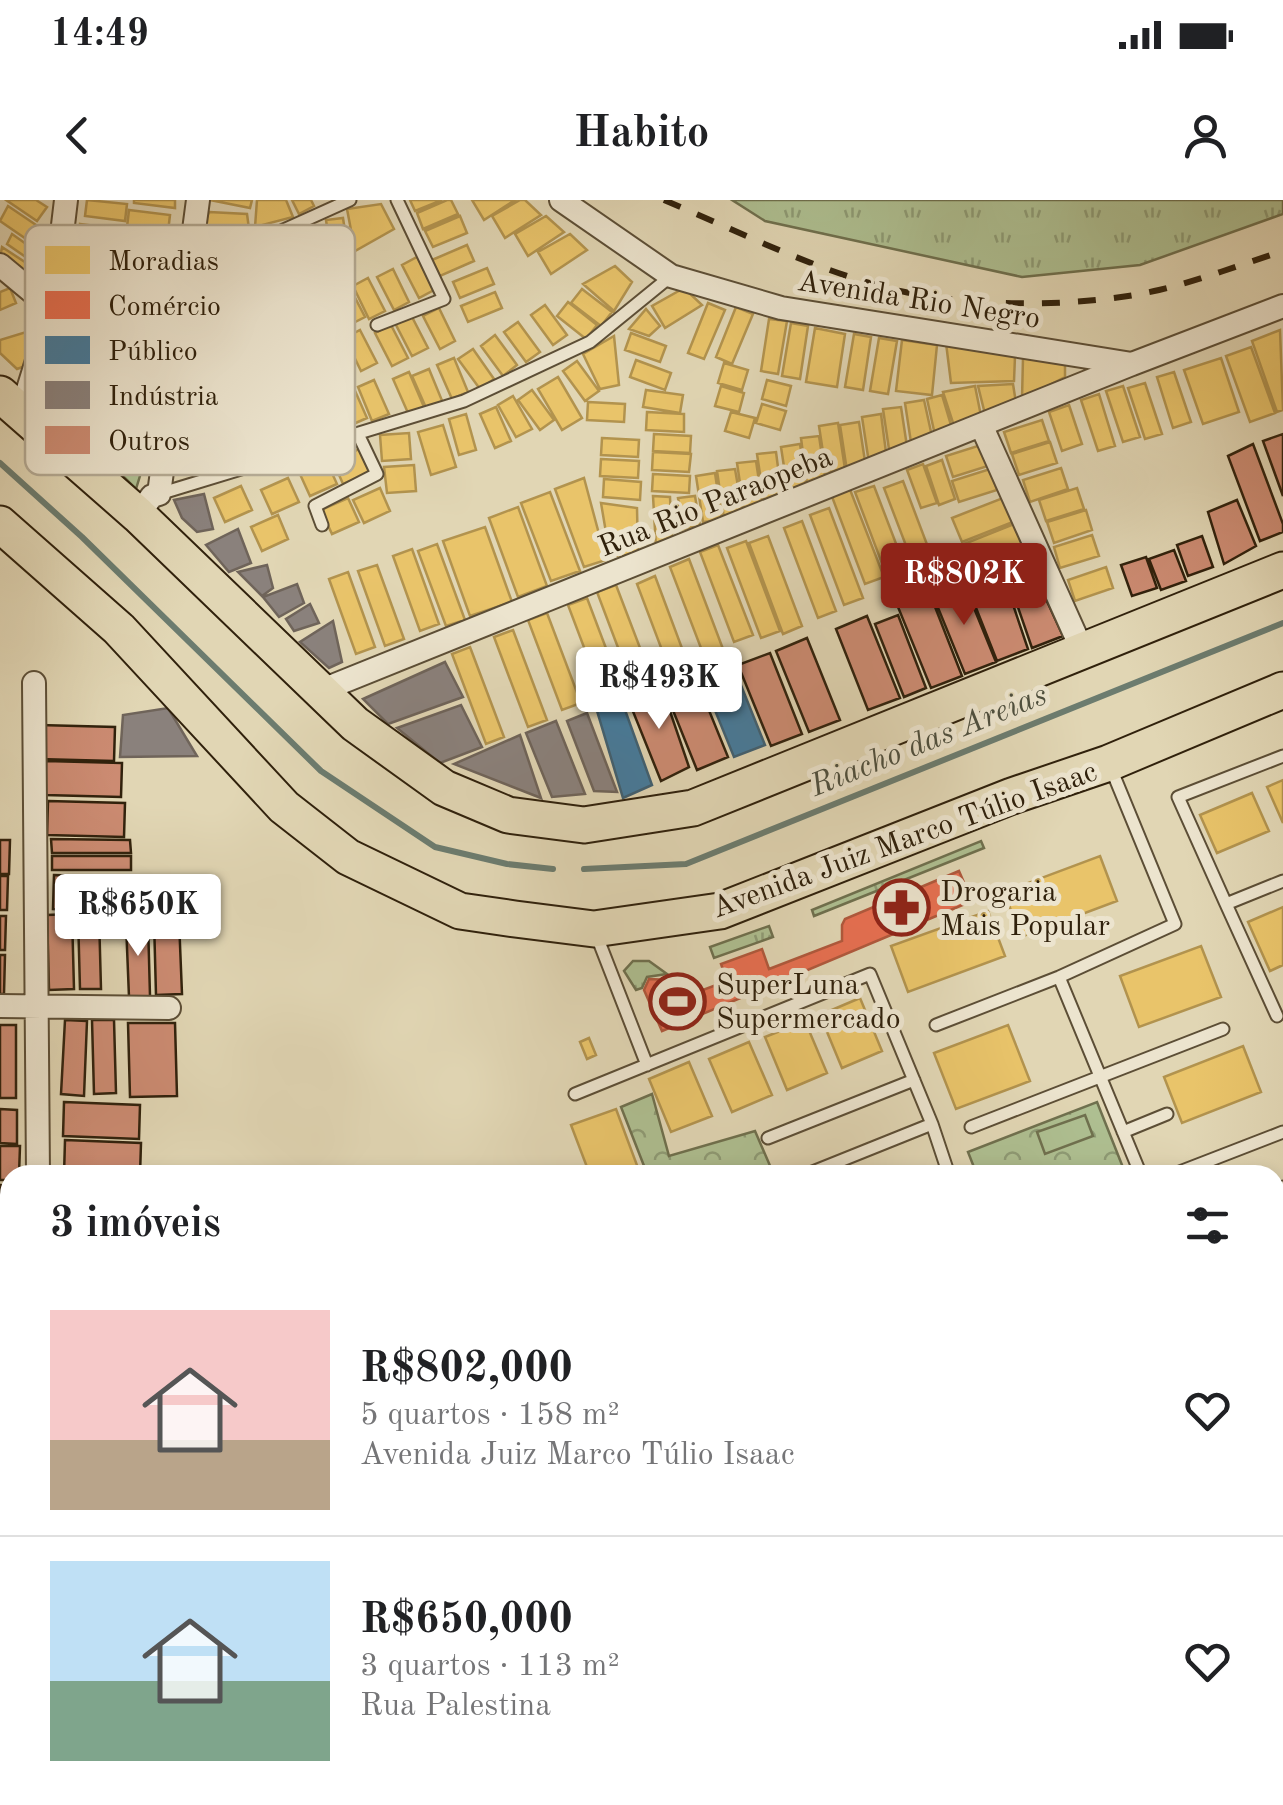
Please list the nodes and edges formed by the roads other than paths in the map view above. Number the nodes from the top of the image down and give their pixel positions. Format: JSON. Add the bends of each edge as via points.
{"nodes":[{"id":1,"x":66,"y":200,"type":"edge"},
{"id":2,"x":198,"y":200,"type":"edge"},
{"id":3,"x":350,"y":200,"type":"edge"},
{"id":4,"x":397,"y":200,"type":"edge"},
{"id":5,"x":561,"y":200,"type":"edge"},
{"id":6,"x":63,"y":225,"type":"edge"},
{"id":7,"x":195,"y":225,"type":"edge"},
{"id":8,"x":293,"y":225,"type":"edge"},
{"id":9,"x":0,"y":265,"type":"edge"},
{"id":10,"x":671,"y":276,"type":"junction"},
{"id":11,"x":25,"y":284,"type":"edge"},
{"id":12,"x":1283,"y":306,"type":"edge"},
{"id":13,"x":377,"y":325,"type":"dead end"},
{"id":14,"x":1132,"y":364,"type":"junction"},
{"id":15,"x":25,"y":370,"type":"edge"},
{"id":16,"x":10,"y":403,"type":"edge"},
{"id":17,"x":982,"y":426,"type":"junction"},
{"id":18,"x":358,"y":434,"type":"junction"},
{"id":19,"x":355,"y":435,"type":"edge"},
{"id":20,"x":108,"y":475,"type":"edge"},
{"id":21,"x":155,"y":475,"type":"edge"},
{"id":22,"x":235,"y":475,"type":"edge"},
{"id":23,"x":148,"y":504,"type":"junction"},
{"id":24,"x":0,"y":524,"type":"edge"},
{"id":25,"x":322,"y":525,"type":"dead end"},
{"id":26,"x":1283,"y":570,"type":"edge"},
{"id":27,"x":1083,"y":652,"type":"junction"},
{"id":28,"x":34,"y":684,"type":"dead end"},
{"id":29,"x":1283,"y":690,"type":"edge"},
{"id":30,"x":320,"y":691,"type":"junction"},
{"id":31,"x":1283,"y":756,"type":"edge"},
{"id":32,"x":1109,"y":763,"type":"junction"},
{"id":33,"x":1283,"y":880,"type":"edge"},
{"id":34,"x":1226,"y":904,"type":"junction"},
{"id":35,"x":594,"y":929,"type":"junction"},
{"id":36,"x":1059,"y":977,"type":"junction"},
{"id":37,"x":0,"y":1006,"type":"edge"},
{"id":38,"x":35,"y":1006,"type":"junction"},
{"id":39,"x":169,"y":1008,"type":"dead end"},
{"id":40,"x":1280,"y":1014,"type":"edge"},
{"id":41,"x":936,"y":1025,"type":"dead end"},
{"id":42,"x":1223,"y":1029,"type":"dead end"},
{"id":43,"x":1283,"y":1030,"type":"edge"},
{"id":44,"x":648,"y":1065,"type":"junction"},
{"id":45,"x":914,"y":1080,"type":"junction"},
{"id":46,"x":1100,"y":1080,"type":"junction"},
{"id":47,"x":575,"y":1094,"type":"dead end"},
{"id":48,"x":1167,"y":1114,"type":"dead end"},
{"id":49,"x":932,"y":1124,"type":"junction"},
{"id":50,"x":971,"y":1127,"type":"dead end"},
{"id":51,"x":1123,"y":1132,"type":"junction"},
{"id":52,"x":1283,"y":1132,"type":"edge"},
{"id":53,"x":768,"y":1138,"type":"dead end"},
{"id":54,"x":38,"y":1165,"type":"edge"},
{"id":55,"x":846,"y":1165,"type":"edge"},
{"id":56,"x":943,"y":1165,"type":"edge"},
{"id":57,"x":1138,"y":1165,"type":"edge"},
{"id":58,"x":1198,"y":1165,"type":"edge"}],
"edges":[{"from":1,"to":6,"type":"street"},
{"from":2,"to":7,"type":"street"},
{"from":3,"to":8,"type":"lane"},
{"from":4,"to":13,"type":"lane","via":[[444,299]]},
{"from":5,"to":10,"type":"street","name":"Avenida Rio Negro"},
{"from":9,"to":11,"type":"street"},
{"from":10,"to":14,"type":"street","name":"Avenida Rio Negro","via":[[781,308]]},
{"from":10,"to":18,"type":"lane","via":[[590,342],[464,401]]},
{"from":12,"to":14,"type":"street"},
{"from":14,"to":17,"type":"street","name":"Rua Rio Paraopeba"},
{"from":15,"to":16,"type":"street"},
{"from":17,"to":27,"type":"street"},
{"from":17,"to":30,"type":"street","name":"Rua Rio Paraopeba"},
{"from":18,"to":19,"type":"lane"},
{"from":18,"to":25,"type":"lane","via":[[377,474],[315,506]]},
{"from":20,"to":23,"type":"main road"},
{"from":21,"to":23,"type":"street"},
{"from":22,"to":23,"type":"lane"},
{"from":23,"to":30,"type":"main road"},
{"from":24,"to":35,"type":"main road","name":"Avenida Juiz Marco Túlio Isaac","via":[[118,629],[284,807],[348,858],[460,911]]},
{"from":26,"to":27,"type":"main road"},
{"from":27,"to":30,"type":"main road","via":[[693,808],[584,826],[508,815],[444,788]]},
{"from":28,"to":38,"type":"street"},
{"from":29,"to":32,"type":"main road","name":"Avenida Juiz Marco Túlio Isaac"},
{"from":31,"to":34,"type":"lane","via":[[1178,796]]},
{"from":32,"to":35,"type":"main road","name":"Avenida Juiz Marco Túlio Isaac","via":[[720,911]]},
{"from":32,"to":36,"type":"lane","via":[[1175,924]]},
{"from":33,"to":34,"type":"lane"},
{"from":34,"to":40,"type":"lane"},
{"from":35,"to":44,"type":"lane"},
{"from":36,"to":41,"type":"lane"},
{"from":36,"to":46,"type":"lane"},
{"from":37,"to":38,"type":"street"},
{"from":38,"to":39,"type":"street"},
{"from":38,"to":54,"type":"street"},
{"from":40,"to":43,"type":"lane"},
{"from":42,"to":46,"type":"lane"},
{"from":44,"to":45,"type":"lane","via":[[870,974]]},
{"from":44,"to":47,"type":"lane"},
{"from":45,"to":49,"type":"lane"},
{"from":45,"to":53,"type":"lane"},
{"from":46,"to":50,"type":"lane"},
{"from":46,"to":51,"type":"lane"},
{"from":48,"to":51,"type":"lane"},
{"from":49,"to":55,"type":"lane"},
{"from":49,"to":56,"type":"lane"},
{"from":51,"to":57,"type":"lane"},
{"from":52,"to":58,"type":"lane"}]}
